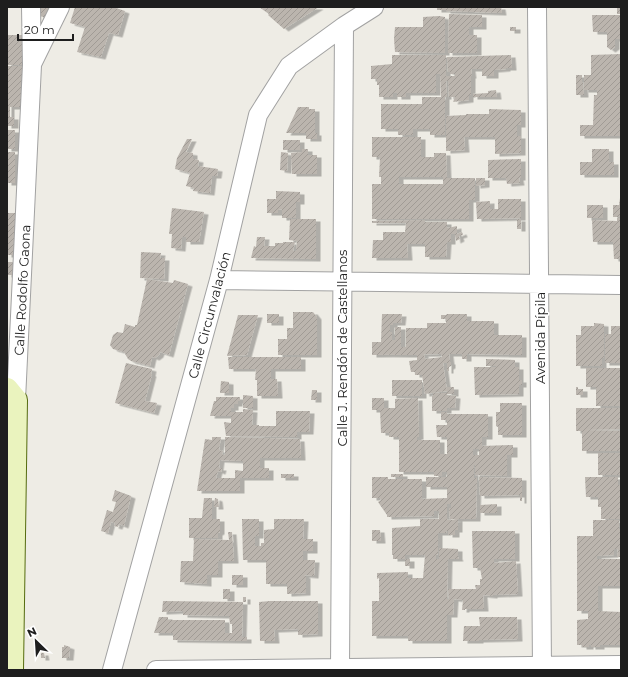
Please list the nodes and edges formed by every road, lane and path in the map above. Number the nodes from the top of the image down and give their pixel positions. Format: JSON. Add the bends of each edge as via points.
{"nodes":[{"id":1,"x":31,"y":7,"type":"edge"},
{"id":2,"x":60,"y":7,"type":"edge"},
{"id":3,"x":374,"y":7,"type":"edge"},
{"id":4,"x":537,"y":7,"type":"edge"},
{"id":5,"x":344,"y":26,"type":"junction"},
{"id":6,"x":32,"y":65,"type":"junction"},
{"id":7,"x":219,"y":280,"type":"junction"},
{"id":8,"x":342,"y":282,"type":"junction"},
{"id":9,"x":539,"y":284,"type":"junction"},
{"id":10,"x":621,"y":285,"type":"edge"},
{"id":11,"x":12,"y":394,"type":"edge"},
{"id":12,"x":621,"y":665,"type":"edge"},
{"id":13,"x":542,"y":668,"type":"edge"},
{"id":14,"x":340,"y":669,"type":"edge"},
{"id":15,"x":12,"y":670,"type":"edge"},
{"id":16,"x":112,"y":670,"type":"edge"},
{"id":17,"x":156,"y":670,"type":"edge"}],
"edges":[{"from":1,"to":6,"type":"street","name":"Calle Rodolfo Gaona"},
{"from":2,"to":6,"type":"street"},
{"from":3,"to":5,"type":"street","name":"Calle Circunvalación"},
{"from":4,"to":9,"type":"street","name":"Avenida Pípila"},
{"from":5,"to":7,"type":"street","name":"Calle Circunvalación","via":[[289,66],[258,115]]},
{"from":5,"to":8,"type":"street","name":"Calle J. Rendón de Castellanos"},
{"from":6,"to":11,"type":"street","name":"Calle Rodolfo Gaona"},
{"from":7,"to":8,"type":"street"},
{"from":7,"to":16,"type":"street","name":"Calle Circunvalación"},
{"from":8,"to":9,"type":"street"},
{"from":8,"to":14,"type":"street","name":"Calle J. Rendón de Castellanos"},
{"from":9,"to":10,"type":"street"},
{"from":9,"to":13,"type":"street","name":"Avenida Pípila"},
{"from":11,"to":15,"type":"street","name":"Calle Rodolfo Gaona"},
{"from":12,"to":13,"type":"street"},
{"from":13,"to":14,"type":"street"},
{"from":14,"to":17,"type":"street"}]}
